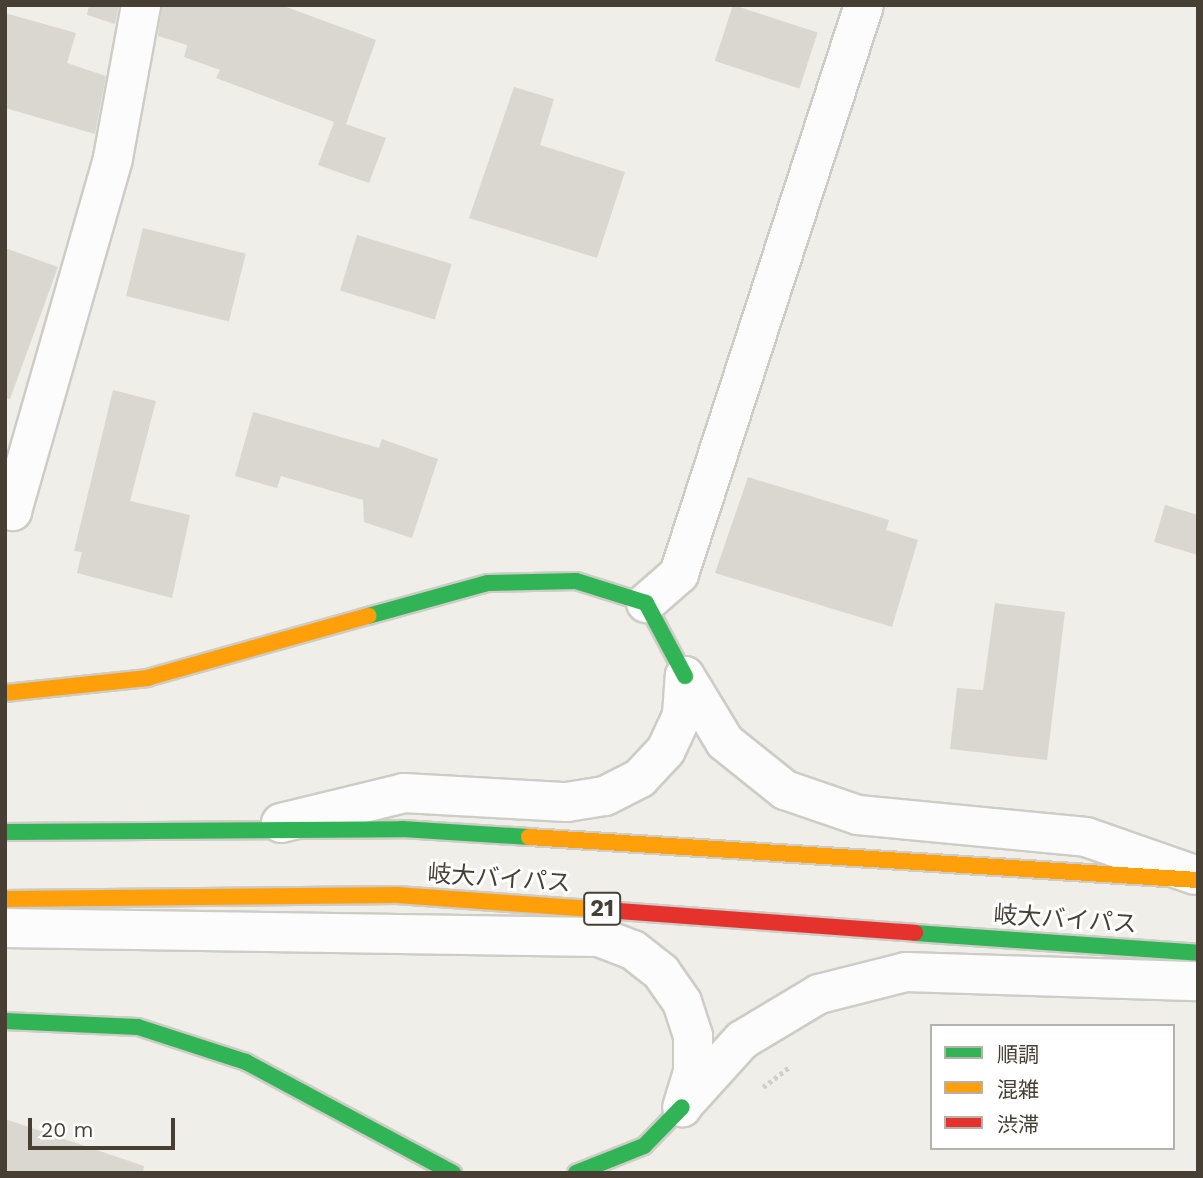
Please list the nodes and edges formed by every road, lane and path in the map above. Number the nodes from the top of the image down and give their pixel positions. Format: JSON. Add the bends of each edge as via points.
{"nodes":[{"id":1,"x":141,"y":5,"type":"edge"},
{"id":2,"x":864,"y":5,"type":"edge"},
{"id":3,"x":5,"y":508,"type":"edge"},
{"id":4,"x":646,"y":603,"type":"junction"},
{"id":5,"x":685,"y":677,"type":"junction"},
{"id":6,"x":5,"y":694,"type":"edge"},
{"id":7,"x":251,"y":830,"type":"junction"},
{"id":8,"x":5,"y":832,"type":"edge"},
{"id":9,"x":1198,"y":878,"type":"edge"},
{"id":10,"x":5,"y":900,"type":"edge"},
{"id":11,"x":5,"y":928,"type":"edge"},
{"id":12,"x":1198,"y":953,"type":"edge"},
{"id":13,"x":1198,"y":981,"type":"edge"},
{"id":14,"x":5,"y":1021,"type":"edge"},
{"id":15,"x":682,"y":1107,"type":"junction"},
{"id":16,"x":453,"y":1173,"type":"edge"},
{"id":17,"x":576,"y":1173,"type":"edge"}],
"edges":[{"from":1,"to":3,"type":"street","via":[[113,158],[12,511]]},
{"from":2,"to":4,"type":"street","via":[[679,575]]},
{"from":4,"to":5,"type":"main road"},
{"from":4,"to":6,"type":"main road","via":[[576,580],[488,583],[147,678]]},
{"from":5,"to":7,"type":"street","via":[[682,715],[666,750],[640,778],[605,796],[567,802],[404,793]]},
{"from":5,"to":9,"type":"street","via":[[724,742],[785,790],[858,815],[1086,837]]},
{"from":7,"to":8,"type":"main road","name":"岐大バイパス"},
{"from":7,"to":9,"type":"main road","name":"岐大バイパス","via":[[416,830]]},
{"from":10,"to":12,"type":"main road","name":"岐大バイパス","number":"21","via":[[397,895]]},
{"from":11,"to":15,"type":"street","via":[[599,937],[652,965],[682,1002],[693,1036],[693,1072]]},
{"from":13,"to":15,"type":"street","via":[[906,972],[819,994],[742,1040]]},
{"from":14,"to":16,"type":"main road","via":[[138,1027],[246,1062]]},
{"from":15,"to":17,"type":"main road","via":[[644,1146]]}]}
